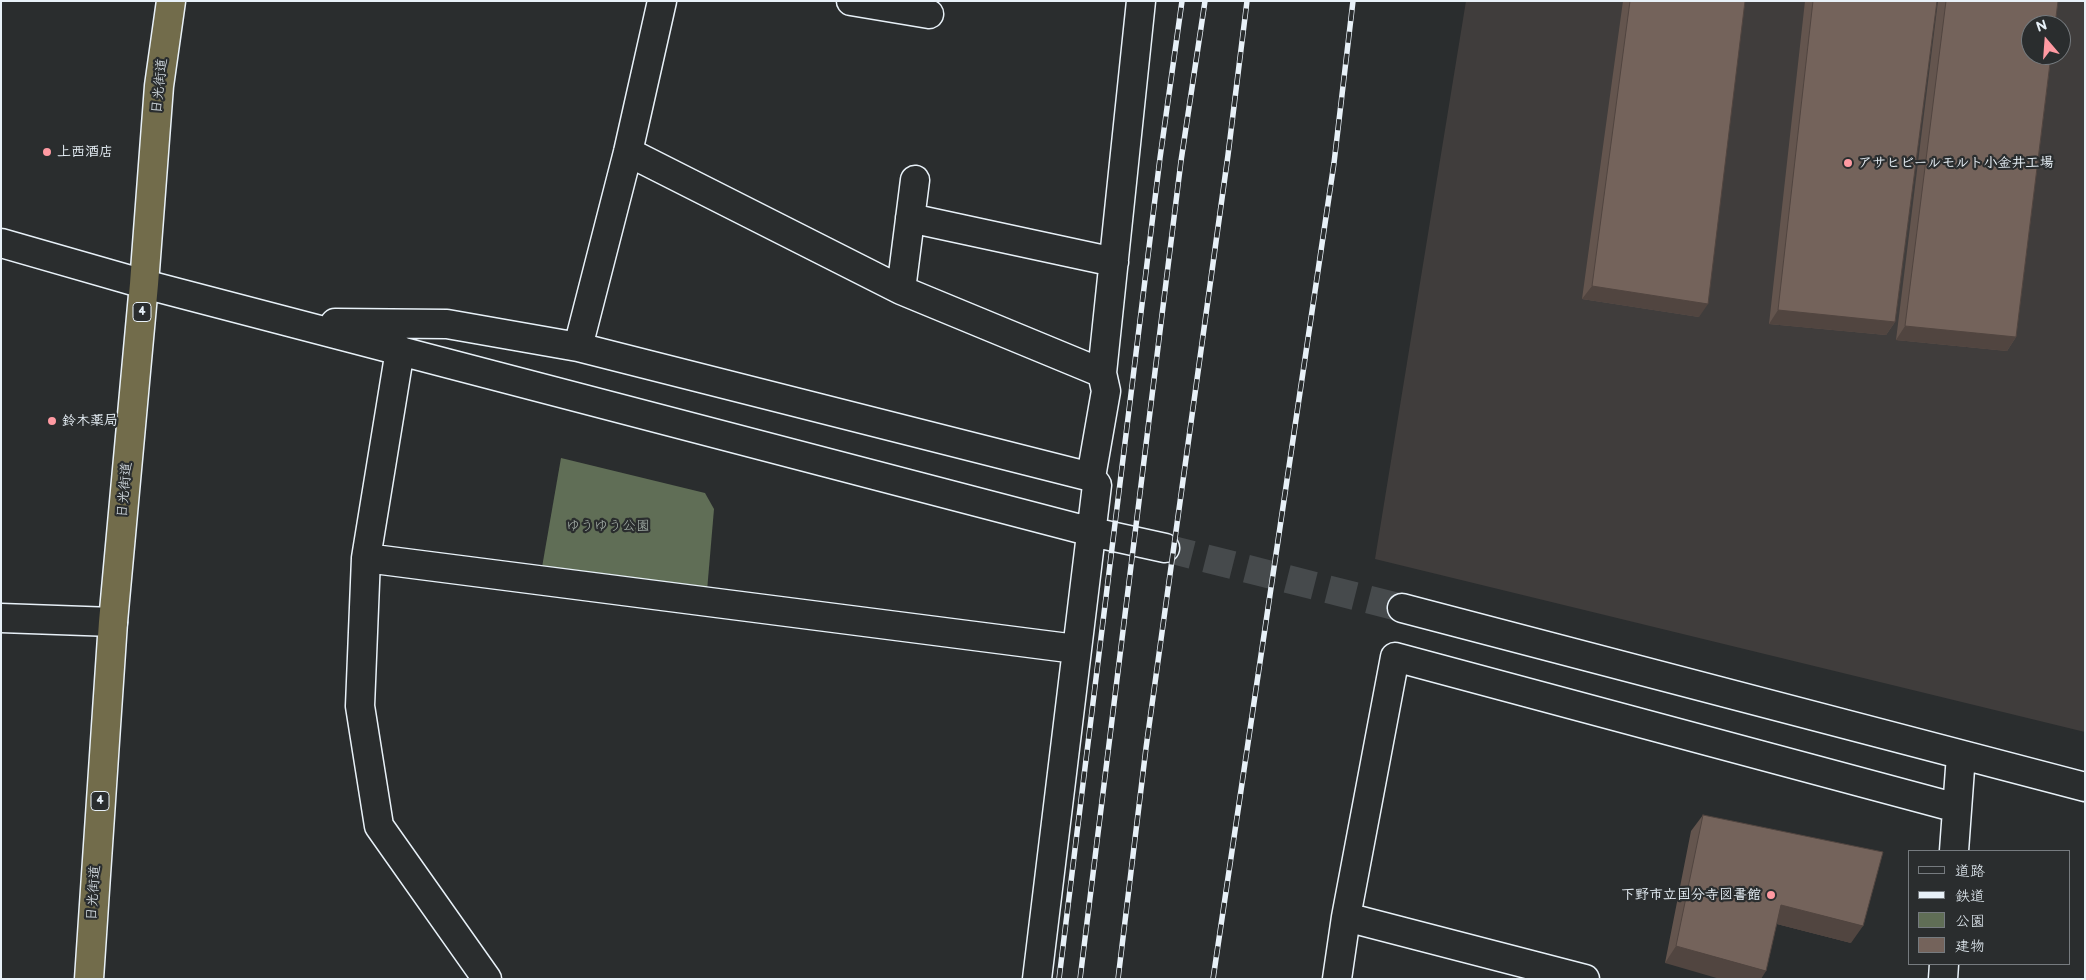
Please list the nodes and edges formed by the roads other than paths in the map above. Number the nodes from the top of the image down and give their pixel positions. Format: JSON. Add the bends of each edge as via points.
{"nodes":[{"id":1,"x":170,"y":1,"type":"edge"},
{"id":2,"x":662,"y":1,"type":"edge"},
{"id":3,"x":851,"y":1,"type":"edge"},
{"id":4,"x":1142,"y":1,"type":"edge"},
{"id":5,"x":929,"y":14,"type":"dead end"},
{"id":6,"x":628,"y":152,"type":"junction"},
{"id":7,"x":915,"y":180,"type":"dead end"},
{"id":8,"x":910,"y":218,"type":"junction"},
{"id":9,"x":1,"y":242,"type":"edge"},
{"id":10,"x":1114,"y":262,"type":"junction"},
{"id":11,"x":144,"y":284,"type":"junction"},
{"id":12,"x":901,"y":290,"type":"junction"},
{"id":13,"x":295,"y":323,"type":"junction"},
{"id":14,"x":578,"y":347,"type":"junction"},
{"id":15,"x":400,"y":350,"type":"junction"},
{"id":16,"x":1102,"y":374,"type":"junction"},
{"id":17,"x":1091,"y":477,"type":"junction"},
{"id":18,"x":1092,"y":532,"type":"junction"},
{"id":19,"x":1165,"y":548,"type":"tunnel mouth"},
{"id":20,"x":366,"y":558,"type":"junction"},
{"id":21,"x":1402,"y":608,"type":"tunnel mouth"},
{"id":22,"x":1,"y":618,"type":"edge"},
{"id":23,"x":113,"y":622,"type":"junction"},
{"id":24,"x":1076,"y":649,"type":"junction"},
{"id":25,"x":1961,"y":755,"type":"junction"},
{"id":26,"x":2085,"y":787,"type":"edge"},
{"id":27,"x":1957,"y":808,"type":"junction"},
{"id":28,"x":1954,"y":850,"type":"edge"},
{"id":29,"x":1346,"y":917,"type":"junction"},
{"id":30,"x":1944,"y":965,"type":"edge"},
{"id":31,"x":89,"y":979,"type":"edge"},
{"id":32,"x":487,"y":979,"type":"edge"},
{"id":33,"x":1037,"y":979,"type":"edge"},
{"id":34,"x":1337,"y":979,"type":"edge"},
{"id":35,"x":1585,"y":979,"type":"edge"},
{"id":36,"x":1943,"y":979,"type":"edge"}],
"edges":[{"from":1,"to":11,"type":"highway","name":"日光街道","number":"4","via":[[159,86]]},
{"from":2,"to":6,"type":"street"},
{"from":3,"to":5,"type":"street"},
{"from":4,"to":10,"type":"street"},
{"from":6,"to":12,"type":"street"},
{"from":6,"to":14,"type":"street"},
{"from":7,"to":8,"type":"street"},
{"from":8,"to":10,"type":"street"},
{"from":8,"to":12,"type":"street"},
{"from":9,"to":11,"type":"street"},
{"from":10,"to":16,"type":"street"},
{"from":11,"to":13,"type":"street"},
{"from":11,"to":23,"type":"highway","name":"日光街道","number":"4"},
{"from":12,"to":16,"type":"street"},
{"from":13,"to":14,"type":"street","via":[[447,324]]},
{"from":13,"to":15,"type":"street"},
{"from":14,"to":17,"type":"street"},
{"from":15,"to":18,"type":"street"},
{"from":15,"to":20,"type":"street"},
{"from":16,"to":17,"type":"street","via":[[1106,391]]},
{"from":17,"to":18,"type":"street","via":[[1097,485]]},
{"from":18,"to":19,"type":"street"},
{"from":18,"to":24,"type":"street"},
{"from":20,"to":24,"type":"street"},
{"from":20,"to":32,"type":"street","via":[[360,706],[379,826]]},
{"from":21,"to":25,"type":"street"},
{"from":22,"to":23,"type":"street"},
{"from":23,"to":31,"type":"highway","name":"日光街道","number":"4"},
{"from":24,"to":33,"type":"street"},
{"from":25,"to":26,"type":"street"},
{"from":25,"to":27,"type":"street"},
{"from":27,"to":28,"type":"street"},
{"from":27,"to":29,"type":"street","via":[[1395,656]]},
{"from":29,"to":34,"type":"street"},
{"from":29,"to":35,"type":"street"},
{"from":30,"to":36,"type":"street"}]}
